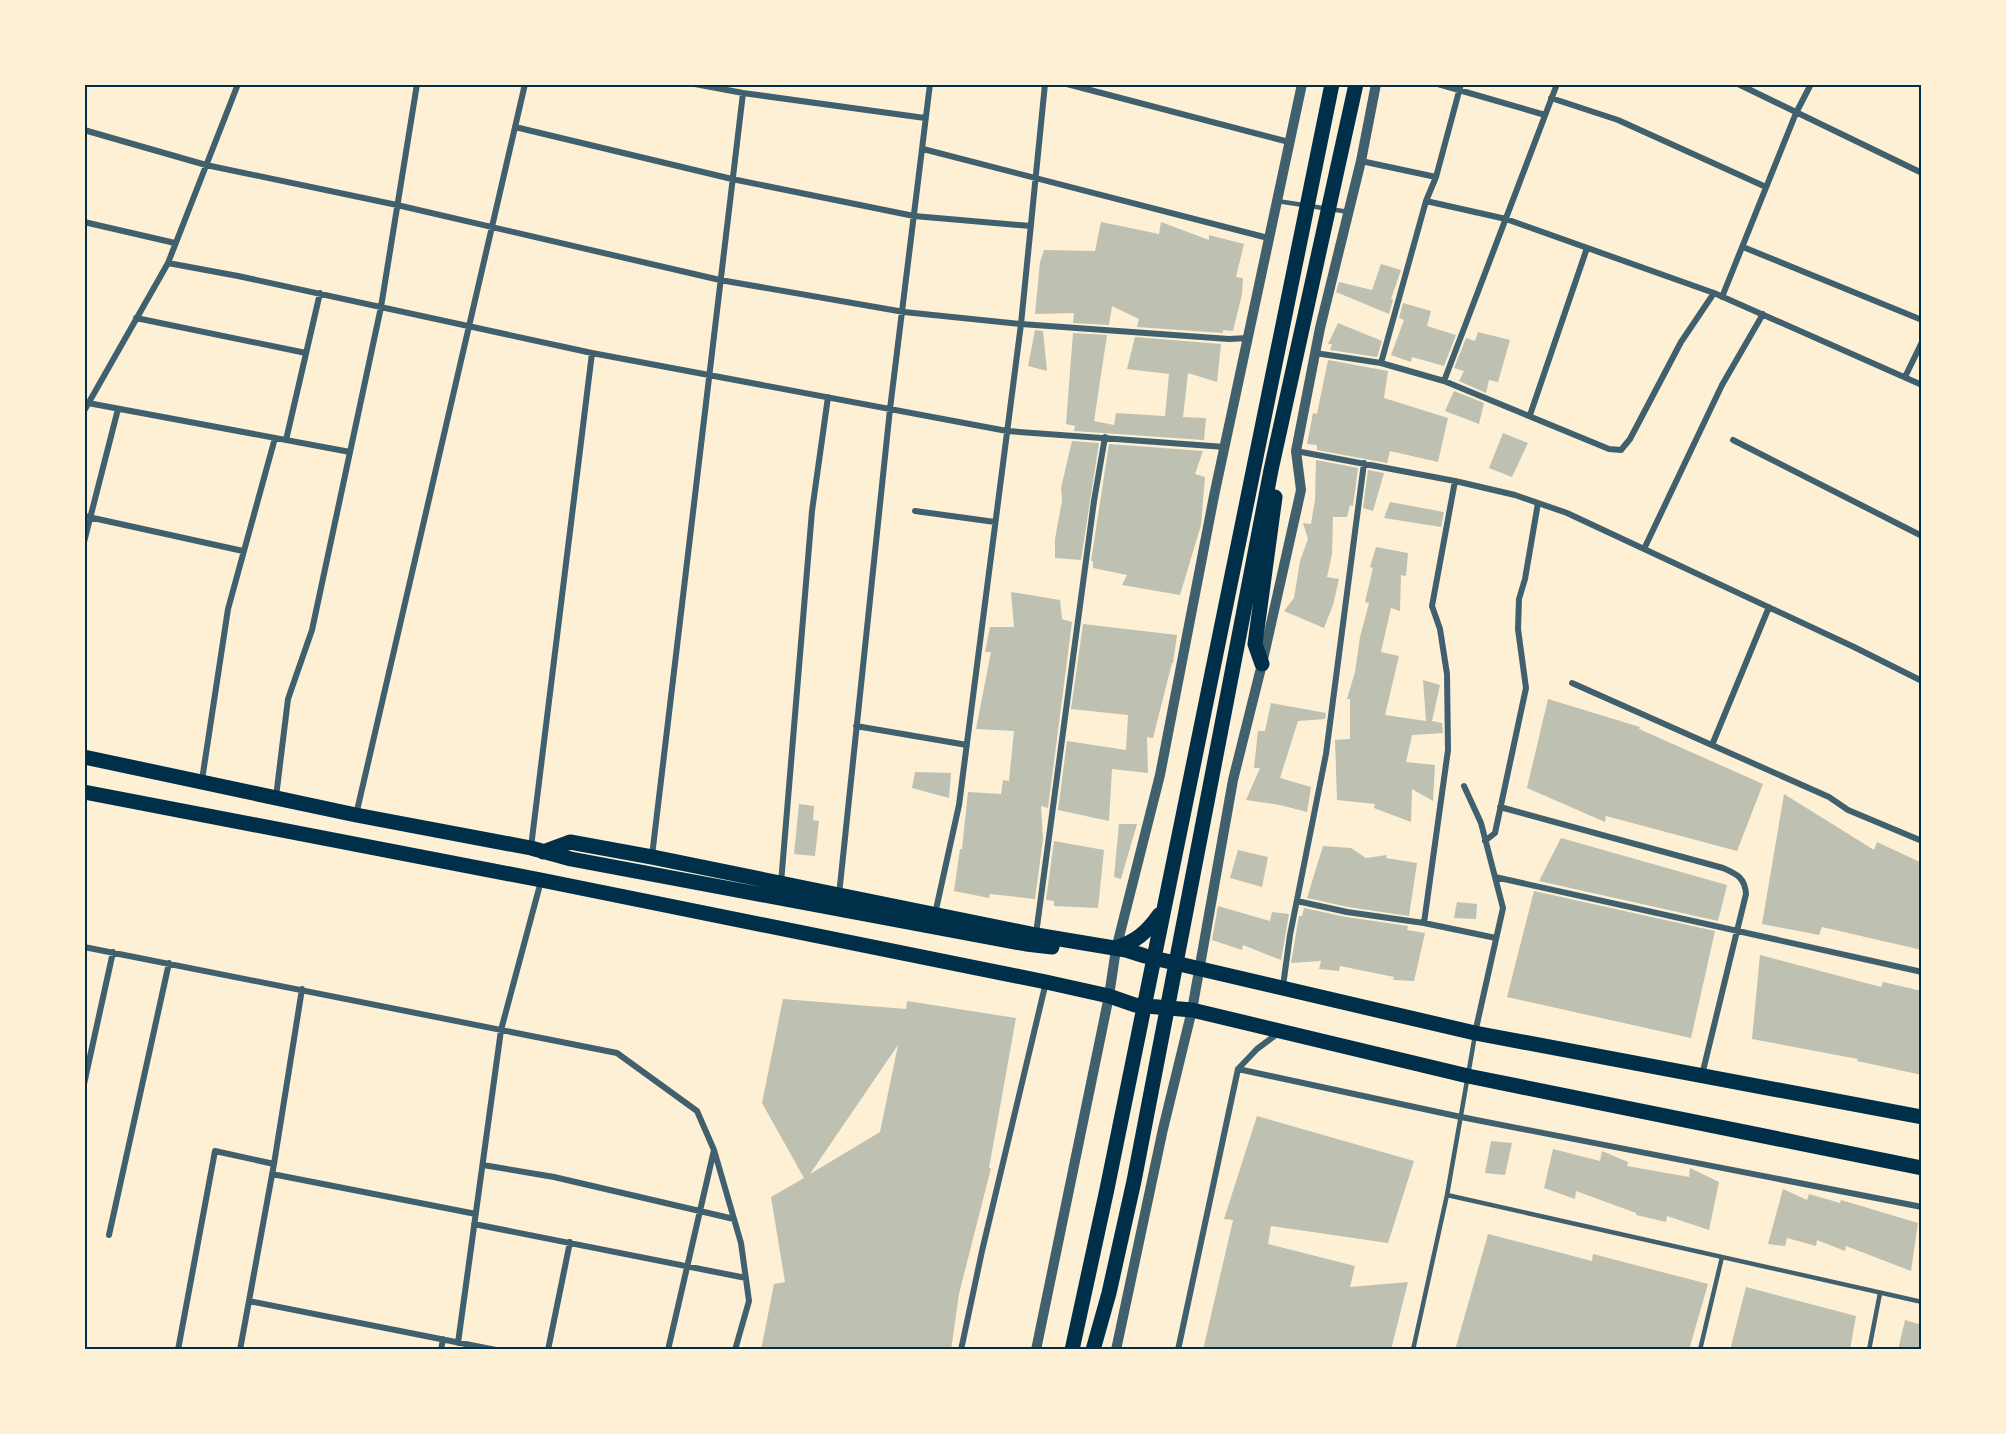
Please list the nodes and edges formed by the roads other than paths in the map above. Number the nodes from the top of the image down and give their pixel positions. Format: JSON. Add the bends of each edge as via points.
{"nodes":[{"id":1,"x":238,"y":84,"type":"edge"},
{"id":2,"x":417,"y":84,"type":"edge"},
{"id":3,"x":525,"y":84,"type":"edge"},
{"id":4,"x":695,"y":84,"type":"edge"},
{"id":5,"x":930,"y":84,"type":"edge"},
{"id":6,"x":1045,"y":84,"type":"edge"},
{"id":7,"x":1067,"y":84,"type":"edge"},
{"id":8,"x":1302,"y":84,"type":"edge"},
{"id":9,"x":1332,"y":84,"type":"edge"},
{"id":10,"x":1356,"y":84,"type":"edge"},
{"id":11,"x":1376,"y":84,"type":"edge"},
{"id":12,"x":1438,"y":84,"type":"edge"},
{"id":13,"x":1557,"y":84,"type":"edge"},
{"id":14,"x":1738,"y":84,"type":"edge"},
{"id":15,"x":1811,"y":84,"type":"edge"},
{"id":16,"x":1460,"y":87,"type":"edge"},
{"id":17,"x":743,"y":93,"type":"junction"},
{"id":18,"x":1551,"y":98,"type":"junction"},
{"id":19,"x":1796,"y":113,"type":"junction"},
{"id":20,"x":1545,"y":115,"type":"junction"},
{"id":21,"x":925,"y":118,"type":"junction"},
{"id":22,"x":515,"y":127,"type":"junction"},
{"id":23,"x":84,"y":130,"type":"edge"},
{"id":24,"x":1289,"y":142,"type":"junction"},
{"id":25,"x":923,"y":149,"type":"junction"},
{"id":26,"x":1361,"y":161,"type":"junction"},
{"id":27,"x":206,"y":165,"type":"junction"},
{"id":28,"x":1922,"y":173,"type":"edge"},
{"id":29,"x":1436,"y":177,"type":"junction"},
{"id":30,"x":1035,"y":178,"type":"junction"},
{"id":31,"x":732,"y":179,"type":"junction"},
{"id":32,"x":1766,"y":187,"type":"junction"},
{"id":33,"x":1276,"y":201,"type":"junction"},
{"id":34,"x":1426,"y":201,"type":"junction"},
{"id":35,"x":397,"y":205,"type":"junction"},
{"id":36,"x":1349,"y":212,"type":"junction"},
{"id":37,"x":914,"y":216,"type":"junction"},
{"id":38,"x":1506,"y":219,"type":"junction"},
{"id":39,"x":84,"y":222,"type":"edge"},
{"id":40,"x":1031,"y":226,"type":"junction"},
{"id":41,"x":492,"y":228,"type":"junction"},
{"id":42,"x":1268,"y":238,"type":"junction"},
{"id":43,"x":176,"y":243,"type":"junction"},
{"id":44,"x":1743,"y":247,"type":"junction"},
{"id":45,"x":1587,"y":248,"type":"junction"},
{"id":46,"x":168,"y":263,"type":"junction"},
{"id":47,"x":720,"y":280,"type":"junction"},
{"id":48,"x":320,"y":293,"type":"junction"},
{"id":49,"x":1714,"y":293,"type":"junction"},
{"id":50,"x":1722,"y":297,"type":"junction"},
{"id":51,"x":381,"y":307,"type":"junction"},
{"id":52,"x":902,"y":312,"type":"junction"},
{"id":53,"x":1763,"y":315,"type":"junction"},
{"id":54,"x":136,"y":318,"type":"junction"},
{"id":55,"x":1922,"y":320,"type":"edge"},
{"id":56,"x":1021,"y":324,"type":"junction"},
{"id":57,"x":468,"y":326,"type":"junction"},
{"id":58,"x":1248,"y":338,"type":"junction"},
{"id":59,"x":1922,"y":342,"type":"edge"},
{"id":60,"x":306,"y":353,"type":"junction"},
{"id":61,"x":592,"y":353,"type":"junction"},
{"id":62,"x":1316,"y":353,"type":"junction"},
{"id":63,"x":1381,"y":363,"type":"junction"},
{"id":64,"x":709,"y":375,"type":"junction"},
{"id":65,"x":1905,"y":377,"type":"junction"},
{"id":66,"x":1444,"y":381,"type":"junction"},
{"id":67,"x":1922,"y":385,"type":"edge"},
{"id":68,"x":828,"y":397,"type":"junction"},
{"id":69,"x":88,"y":403,"type":"junction"},
{"id":70,"x":118,"y":409,"type":"junction"},
{"id":71,"x":890,"y":409,"type":"junction"},
{"id":72,"x":84,"y":411,"type":"edge"},
{"id":73,"x":1530,"y":415,"type":"junction"},
{"id":74,"x":1006,"y":431,"type":"junction"},
{"id":75,"x":1106,"y":437,"type":"junction"},
{"id":76,"x":275,"y":438,"type":"junction"},
{"id":77,"x":286,"y":440,"type":"junction"},
{"id":78,"x":1733,"y":440,"type":"dead end"},
{"id":79,"x":1226,"y":447,"type":"junction"},
{"id":80,"x":1296,"y":451,"type":"junction"},
{"id":81,"x":350,"y":453,"type":"junction"},
{"id":82,"x":1364,"y":463,"type":"junction"},
{"id":83,"x":1271,"y":470,"type":"junction"},
{"id":84,"x":1455,"y":481,"type":"junction"},
{"id":85,"x":1538,"y":503,"type":"junction"},
{"id":86,"x":915,"y":511,"type":"dead end"},
{"id":87,"x":87,"y":516,"type":"edge"},
{"id":88,"x":995,"y":522,"type":"junction"},
{"id":89,"x":1922,"y":536,"type":"edge"},
{"id":90,"x":84,"y":542,"type":"edge"},
{"id":91,"x":1644,"y":549,"type":"junction"},
{"id":92,"x":243,"y":551,"type":"junction"},
{"id":93,"x":1769,"y":608,"type":"junction"},
{"id":94,"x":1262,"y":664,"type":"junction"},
{"id":95,"x":1922,"y":681,"type":"edge"},
{"id":96,"x":1572,"y":683,"type":"dead end"},
{"id":97,"x":856,"y":726,"type":"junction"},
{"id":98,"x":967,"y":745,"type":"junction"},
{"id":99,"x":1712,"y":745,"type":"junction"},
{"id":100,"x":84,"y":757,"type":"edge"},
{"id":101,"x":202,"y":782,"type":"junction"},
{"id":102,"x":1464,"y":786,"type":"dead end"},
{"id":103,"x":84,"y":792,"type":"edge"},
{"id":104,"x":276,"y":798,"type":"junction"},
{"id":105,"x":1500,"y":807,"type":"junction"},
{"id":106,"x":356,"y":815,"type":"junction"},
{"id":107,"x":1922,"y":841,"type":"edge"},
{"id":108,"x":1485,"y":842,"type":"junction"},
{"id":109,"x":537,"y":850,"type":"junction"},
{"id":110,"x":652,"y":857,"type":"junction"},
{"id":111,"x":1495,"y":877,"type":"junction"},
{"id":112,"x":542,"y":880,"type":"junction"},
{"id":113,"x":781,"y":884,"type":"junction"},
{"id":114,"x":838,"y":896,"type":"junction"},
{"id":115,"x":1297,"y":901,"type":"junction"},
{"id":116,"x":1162,"y":910,"type":"junction"},
{"id":117,"x":935,"y":914,"type":"junction"},
{"id":118,"x":1424,"y":923,"type":"junction"},
{"id":119,"x":1738,"y":930,"type":"junction"},
{"id":120,"x":1036,"y":935,"type":"junction"},
{"id":121,"x":1496,"y":938,"type":"junction"},
{"id":122,"x":84,"y":947,"type":"edge"},
{"id":123,"x":1116,"y":950,"type":"junction"},
{"id":124,"x":113,"y":952,"type":"junction"},
{"id":125,"x":169,"y":963,"type":"junction"},
{"id":126,"x":1199,"y":969,"type":"junction"},
{"id":127,"x":1922,"y":972,"type":"edge"},
{"id":128,"x":1046,"y":982,"type":"junction"},
{"id":129,"x":302,"y":989,"type":"junction"},
{"id":130,"x":1283,"y":990,"type":"junction"},
{"id":131,"x":1109,"y":996,"type":"junction"},
{"id":132,"x":1191,"y":1010,"type":"junction"},
{"id":133,"x":501,"y":1030,"type":"junction"},
{"id":134,"x":1280,"y":1032,"type":"junction"},
{"id":135,"x":1475,"y":1033,"type":"junction"},
{"id":136,"x":1238,"y":1069,"type":"junction"},
{"id":137,"x":1468,"y":1076,"type":"junction"},
{"id":138,"x":1702,"y":1076,"type":"junction"},
{"id":139,"x":84,"y":1084,"type":"edge"},
{"id":140,"x":1461,"y":1117,"type":"junction"},
{"id":141,"x":1922,"y":1117,"type":"edge"},
{"id":142,"x":714,"y":1150,"type":"junction"},
{"id":143,"x":274,"y":1164,"type":"junction"},
{"id":144,"x":483,"y":1165,"type":"junction"},
{"id":145,"x":1922,"y":1168,"type":"edge"},
{"id":146,"x":272,"y":1174,"type":"junction"},
{"id":147,"x":1447,"y":1195,"type":"junction"},
{"id":148,"x":1922,"y":1207,"type":"edge"},
{"id":149,"x":700,"y":1211,"type":"junction"},
{"id":150,"x":476,"y":1214,"type":"junction"},
{"id":151,"x":734,"y":1219,"type":"junction"},
{"id":152,"x":474,"y":1224,"type":"junction"},
{"id":153,"x":110,"y":1235,"type":"dead end"},
{"id":154,"x":570,"y":1242,"type":"junction"},
{"id":155,"x":1722,"y":1257,"type":"junction"},
{"id":156,"x":687,"y":1266,"type":"junction"},
{"id":157,"x":746,"y":1278,"type":"junction"},
{"id":158,"x":1880,"y":1293,"type":"junction"},
{"id":159,"x":249,"y":1301,"type":"junction"},
{"id":160,"x":1922,"y":1302,"type":"edge"},
{"id":161,"x":443,"y":1340,"type":"junction"},
{"id":162,"x":458,"y":1343,"type":"junction"},
{"id":163,"x":178,"y":1350,"type":"edge"},
{"id":164,"x":240,"y":1350,"type":"edge"},
{"id":165,"x":441,"y":1350,"type":"edge"},
{"id":166,"x":496,"y":1350,"type":"edge"},
{"id":167,"x":548,"y":1350,"type":"edge"},
{"id":168,"x":668,"y":1350,"type":"edge"},
{"id":169,"x":735,"y":1350,"type":"edge"},
{"id":170,"x":961,"y":1350,"type":"edge"},
{"id":171,"x":1036,"y":1350,"type":"edge"},
{"id":172,"x":1072,"y":1350,"type":"edge"},
{"id":173,"x":1093,"y":1350,"type":"edge"},
{"id":174,"x":1116,"y":1350,"type":"edge"},
{"id":175,"x":1178,"y":1350,"type":"edge"},
{"id":176,"x":1413,"y":1350,"type":"edge"},
{"id":177,"x":1700,"y":1350,"type":"edge"},
{"id":178,"x":1869,"y":1350,"type":"edge"}],
"edges":[{"from":1,"to":27,"type":"street"},
{"from":2,"to":35,"type":"street"},
{"from":3,"to":22,"type":"street"},
{"from":4,"to":17,"type":"street"},
{"from":5,"to":21,"type":"street"},
{"from":6,"to":30,"type":"street"},
{"from":7,"to":24,"type":"street"},
{"from":8,"to":24,"type":"street"},
{"from":9,"to":116,"type":"main road"},
{"from":10,"to":83,"type":"main road"},
{"from":11,"to":26,"type":"street"},
{"from":12,"to":16,"type":"street"},
{"from":13,"to":18,"type":"street"},
{"from":14,"to":19,"type":"street"},
{"from":15,"to":19,"type":"street"},
{"from":16,"to":20,"type":"street"},
{"from":16,"to":29,"type":"street"},
{"from":17,"to":21,"type":"street"},
{"from":17,"to":31,"type":"street"},
{"from":18,"to":20,"type":"street"},
{"from":18,"to":32,"type":"street","via":[[1618,120]]},
{"from":19,"to":28,"type":"street"},
{"from":19,"to":32,"type":"street"},
{"from":20,"to":38,"type":"street"},
{"from":21,"to":25,"type":"street"},
{"from":22,"to":31,"type":"street"},
{"from":22,"to":41,"type":"street"},
{"from":23,"to":27,"type":"street"},
{"from":24,"to":33,"type":"street"},
{"from":25,"to":30,"type":"street"},
{"from":25,"to":37,"type":"street"},
{"from":26,"to":29,"type":"street"},
{"from":26,"to":36,"type":"street"},
{"from":27,"to":35,"type":"street"},
{"from":27,"to":43,"type":"street"},
{"from":29,"to":34,"type":"street"},
{"from":30,"to":40,"type":"street"},
{"from":30,"to":42,"type":"street"},
{"from":31,"to":37,"type":"street"},
{"from":31,"to":47,"type":"street"},
{"from":32,"to":44,"type":"street"},
{"from":33,"to":36,"type":"lane"},
{"from":33,"to":42,"type":"street"},
{"from":34,"to":38,"type":"street"},
{"from":34,"to":63,"type":"street"},
{"from":35,"to":41,"type":"street"},
{"from":35,"to":51,"type":"street"},
{"from":36,"to":62,"type":"street"},
{"from":37,"to":40,"type":"street"},
{"from":37,"to":52,"type":"street"},
{"from":38,"to":45,"type":"street"},
{"from":38,"to":66,"type":"street"},
{"from":39,"to":43,"type":"street"},
{"from":40,"to":56,"type":"street"},
{"from":41,"to":47,"type":"street"},
{"from":41,"to":57,"type":"street"},
{"from":42,"to":58,"type":"street"},
{"from":43,"to":46,"type":"street"},
{"from":44,"to":50,"type":"street"},
{"from":44,"to":55,"type":"street"},
{"from":45,"to":49,"type":"street"},
{"from":45,"to":73,"type":"street"},
{"from":46,"to":48,"type":"street"},
{"from":46,"to":54,"type":"street"},
{"from":47,"to":52,"type":"street"},
{"from":47,"to":64,"type":"street"},
{"from":48,"to":51,"type":"street"},
{"from":48,"to":60,"type":"street"},
{"from":49,"to":50,"type":"street"},
{"from":49,"to":73,"type":"street","via":[[1681,342],[1621,450],[1609,449]]},
{"from":50,"to":53,"type":"street"},
{"from":51,"to":57,"type":"street"},
{"from":51,"to":81,"type":"street"},
{"from":52,"to":56,"type":"street"},
{"from":52,"to":71,"type":"street"},
{"from":53,"to":65,"type":"street"},
{"from":53,"to":91,"type":"street","via":[[1722,385]]},
{"from":54,"to":60,"type":"street"},
{"from":54,"to":69,"type":"street"},
{"from":56,"to":58,"type":"street"},
{"from":56,"to":74,"type":"street"},
{"from":57,"to":61,"type":"street"},
{"from":57,"to":106,"type":"street"},
{"from":58,"to":79,"type":"street"},
{"from":59,"to":65,"type":"street"},
{"from":60,"to":77,"type":"street"},
{"from":61,"to":64,"type":"street"},
{"from":61,"to":109,"type":"street"},
{"from":62,"to":63,"type":"street"},
{"from":62,"to":80,"type":"street"},
{"from":63,"to":66,"type":"street"},
{"from":64,"to":68,"type":"street"},
{"from":64,"to":110,"type":"street"},
{"from":65,"to":67,"type":"street"},
{"from":66,"to":73,"type":"street"},
{"from":68,"to":71,"type":"street"},
{"from":68,"to":113,"type":"street","via":[[812,511]]},
{"from":69,"to":70,"type":"street"},
{"from":69,"to":72,"type":"street"},
{"from":70,"to":76,"type":"street"},
{"from":70,"to":87,"type":"street"},
{"from":71,"to":74,"type":"street"},
{"from":71,"to":97,"type":"street"},
{"from":74,"to":75,"type":"street"},
{"from":74,"to":88,"type":"street"},
{"from":75,"to":79,"type":"street"},
{"from":75,"to":120,"type":"street"},
{"from":76,"to":77,"type":"street"},
{"from":76,"to":92,"type":"street"},
{"from":77,"to":81,"type":"street"},
{"from":78,"to":89,"type":"street"},
{"from":79,"to":123,"type":"street","via":[[1160,775]]},
{"from":80,"to":82,"type":"street"},
{"from":80,"to":94,"type":"street","via":[[1301,490]]},
{"from":81,"to":104,"type":"street","via":[[312,630],[288,699]]},
{"from":82,"to":84,"type":"street"},
{"from":82,"to":115,"type":"street","via":[[1326,754]]},
{"from":83,"to":94,"type":"main road","via":[[1275,500],[1255,644]]},
{"from":83,"to":173,"type":"main road","via":[[1136,1169]]},
{"from":84,"to":85,"type":"street"},
{"from":84,"to":118,"type":"street","via":[[1432,606],[1447,674],[1448,750]]},
{"from":85,"to":91,"type":"street"},
{"from":85,"to":105,"type":"street","via":[[1519,599],[1518,629],[1526,688]]},
{"from":86,"to":88,"type":"street"},
{"from":87,"to":90,"type":"street"},
{"from":87,"to":92,"type":"street"},
{"from":88,"to":98,"type":"street"},
{"from":91,"to":93,"type":"street"},
{"from":92,"to":101,"type":"street","via":[[228,609]]},
{"from":93,"to":95,"type":"street"},
{"from":93,"to":99,"type":"street"},
{"from":94,"to":126,"type":"street","via":[[1233,780]]},
{"from":96,"to":99,"type":"street"},
{"from":97,"to":98,"type":"street"},
{"from":97,"to":114,"type":"street"},
{"from":98,"to":117,"type":"street","via":[[959,805]]},
{"from":99,"to":107,"type":"street"},
{"from":100,"to":101,"type":"main road"},
{"from":101,"to":104,"type":"main road"},
{"from":102,"to":108,"type":"street"},
{"from":103,"to":112,"type":"main road"},
{"from":104,"to":106,"type":"main road"},
{"from":105,"to":108,"type":"street","via":[[1495,833]]},
{"from":105,"to":119,"type":"street","via":[[1736,874],[1746,885]]},
{"from":106,"to":109,"type":"main road"},
{"from":108,"to":111,"type":"street"},
{"from":109,"to":110,"type":"main road","via":[[570,842]]},
{"from":109,"to":116,"type":"main road","via":[[1026,944],[1096,952],[1137,939]]},
{"from":110,"to":113,"type":"main road"},
{"from":111,"to":119,"type":"street"},
{"from":111,"to":121,"type":"street","via":[[1503,908]]},
{"from":112,"to":128,"type":"main road"},
{"from":112,"to":133,"type":"street"},
{"from":113,"to":114,"type":"main road"},
{"from":114,"to":117,"type":"main road"},
{"from":115,"to":118,"type":"street"},
{"from":115,"to":130,"type":"street"},
{"from":116,"to":172,"type":"main road"},
{"from":117,"to":120,"type":"main road"},
{"from":118,"to":121,"type":"street"},
{"from":119,"to":127,"type":"street"},
{"from":119,"to":138,"type":"street"},
{"from":120,"to":123,"type":"main road"},
{"from":121,"to":135,"type":"street"},
{"from":122,"to":124,"type":"street"},
{"from":123,"to":126,"type":"main road"},
{"from":123,"to":131,"type":"street"},
{"from":124,"to":125,"type":"street"},
{"from":124,"to":139,"type":"street"},
{"from":125,"to":129,"type":"street"},
{"from":125,"to":153,"type":"street"},
{"from":126,"to":130,"type":"main road"},
{"from":126,"to":132,"type":"street"},
{"from":128,"to":131,"type":"main road"},
{"from":128,"to":170,"type":"street"},
{"from":129,"to":133,"type":"street"},
{"from":129,"to":143,"type":"street"},
{"from":130,"to":135,"type":"main road"},
{"from":131,"to":132,"type":"main road","via":[[1135,1005]]},
{"from":131,"to":171,"type":"street"},
{"from":132,"to":134,"type":"main road"},
{"from":132,"to":174,"type":"street"},
{"from":133,"to":142,"type":"street","via":[[617,1053],[697,1111]]},
{"from":133,"to":144,"type":"street"},
{"from":134,"to":136,"type":"street"},
{"from":134,"to":137,"type":"main road"},
{"from":135,"to":137,"type":"lane"},
{"from":135,"to":138,"type":"main road"},
{"from":136,"to":140,"type":"street"},
{"from":136,"to":175,"type":"street"},
{"from":137,"to":140,"type":"lane"},
{"from":137,"to":145,"type":"main road"},
{"from":138,"to":141,"type":"main road"},
{"from":140,"to":147,"type":"lane"},
{"from":140,"to":148,"type":"street"},
{"from":142,"to":149,"type":"street"},
{"from":142,"to":151,"type":"street"},
{"from":143,"to":146,"type":"street"},
{"from":143,"to":163,"type":"street","via":[[215,1151]]},
{"from":144,"to":149,"type":"street"},
{"from":144,"to":150,"type":"street"},
{"from":146,"to":150,"type":"street"},
{"from":146,"to":159,"type":"street"},
{"from":147,"to":155,"type":"lane"},
{"from":147,"to":176,"type":"lane"},
{"from":149,"to":151,"type":"street"},
{"from":149,"to":156,"type":"street"},
{"from":150,"to":152,"type":"street"},
{"from":151,"to":157,"type":"street"},
{"from":152,"to":154,"type":"street"},
{"from":152,"to":162,"type":"street"},
{"from":154,"to":156,"type":"street"},
{"from":154,"to":167,"type":"street"},
{"from":155,"to":158,"type":"lane"},
{"from":155,"to":177,"type":"lane"},
{"from":156,"to":157,"type":"street"},
{"from":156,"to":168,"type":"street"},
{"from":157,"to":169,"type":"street","via":[[749,1301]]},
{"from":158,"to":160,"type":"lane"},
{"from":158,"to":178,"type":"lane"},
{"from":159,"to":161,"type":"street"},
{"from":159,"to":164,"type":"street"},
{"from":161,"to":162,"type":"street"},
{"from":161,"to":165,"type":"street"},
{"from":162,"to":166,"type":"street"}]}
